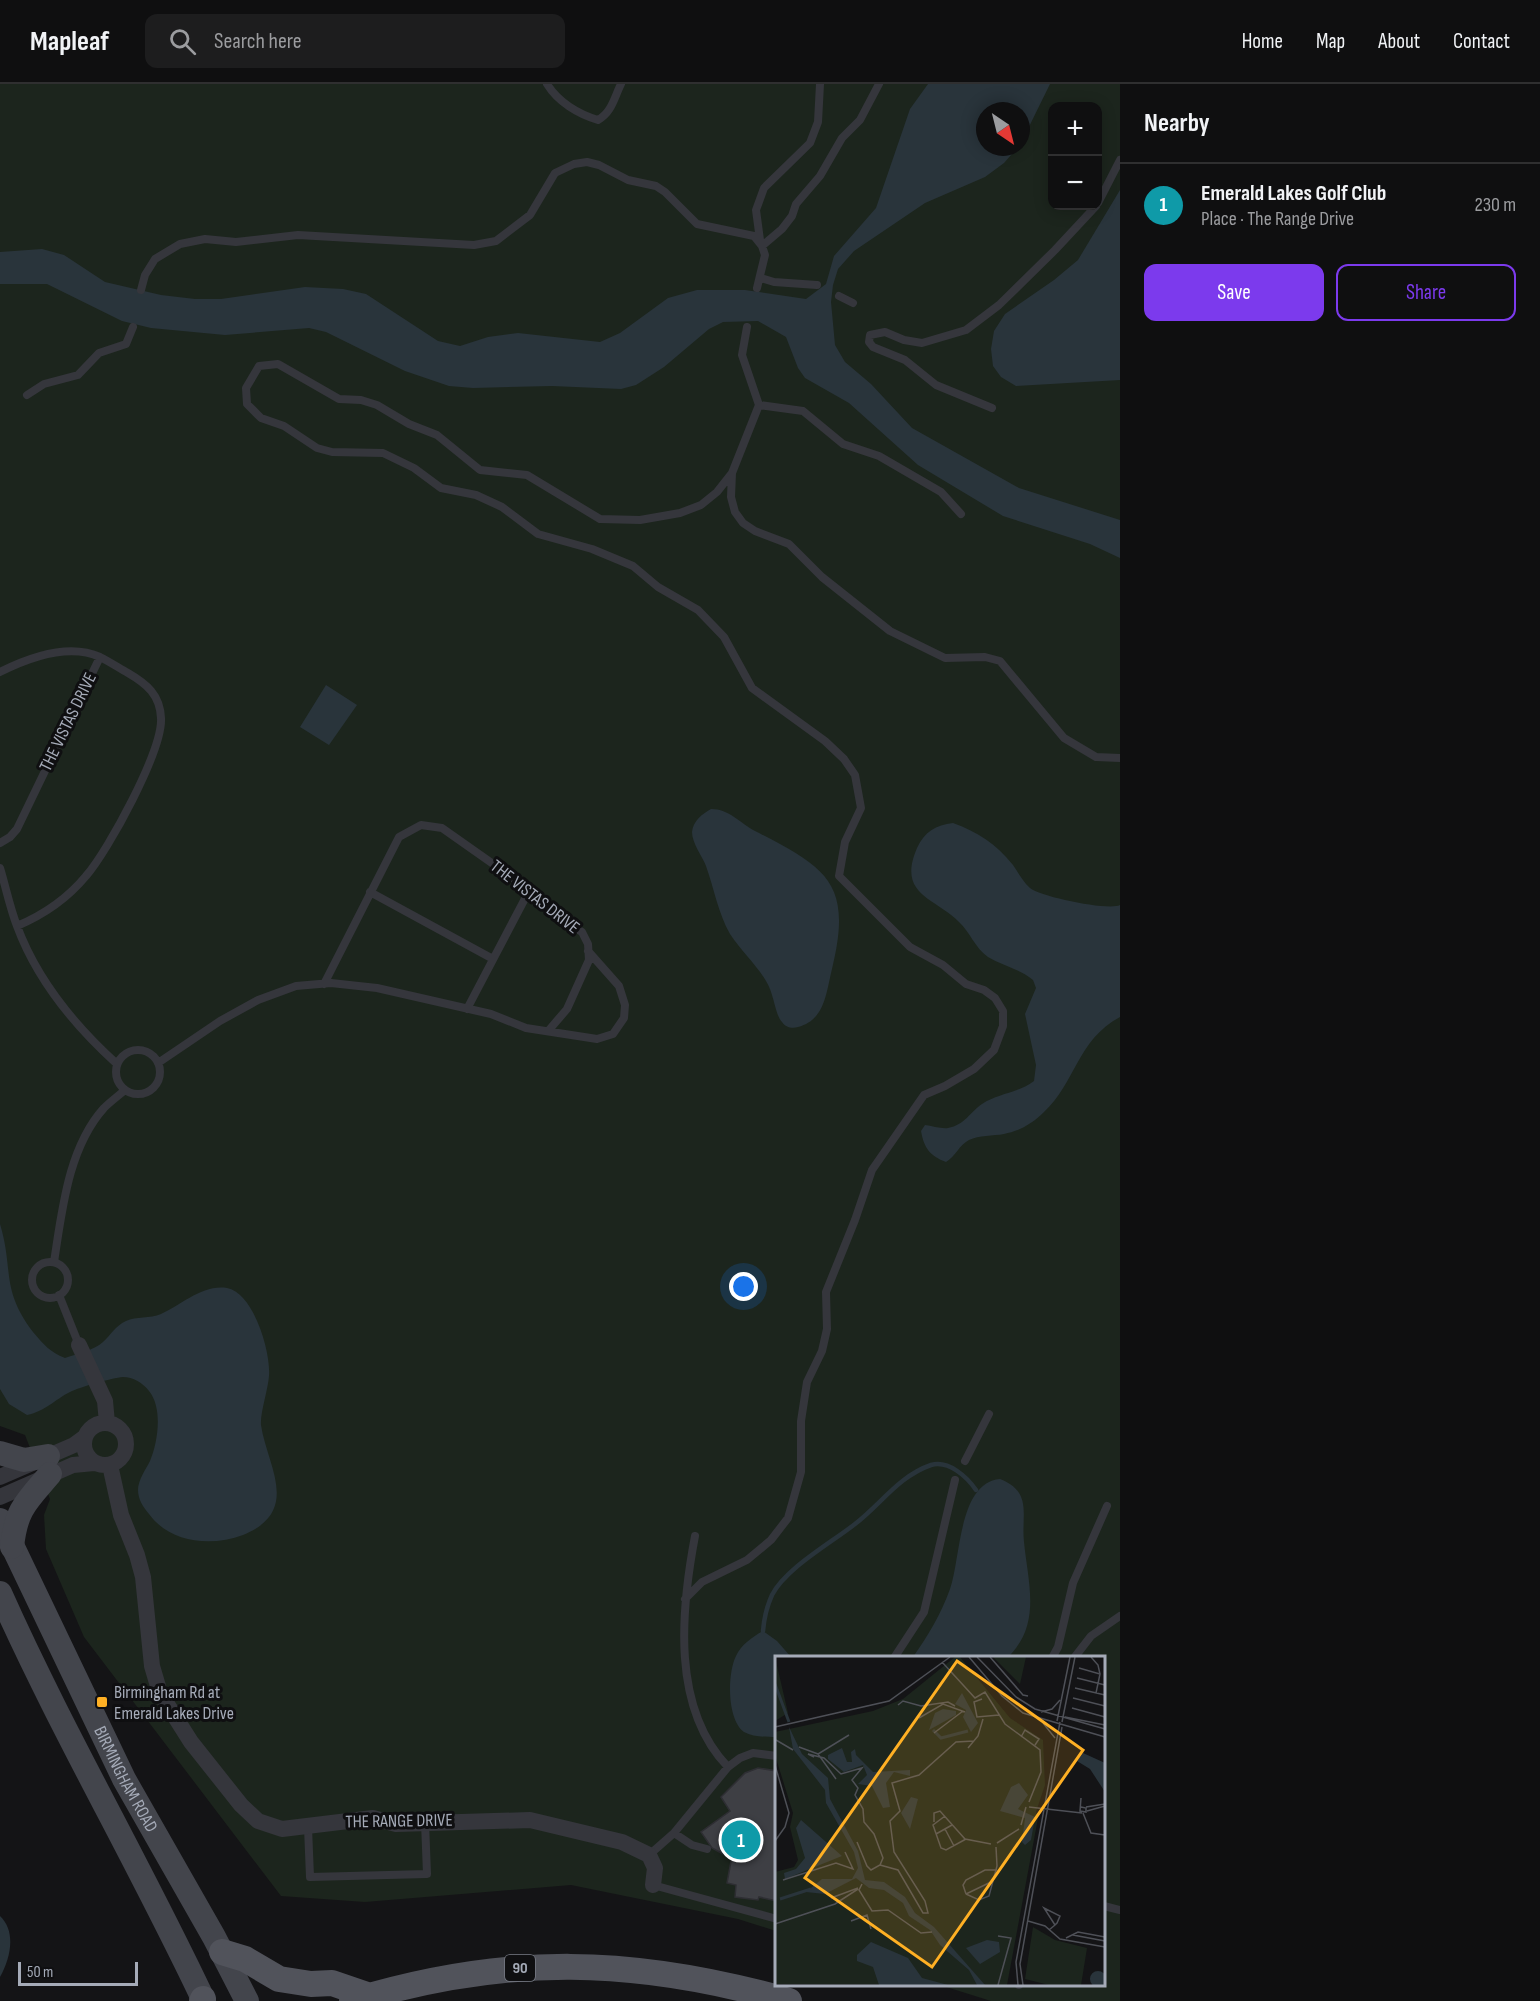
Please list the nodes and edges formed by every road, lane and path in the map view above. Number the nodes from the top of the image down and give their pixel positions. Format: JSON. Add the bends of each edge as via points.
{"nodes":[{"id":1,"x":547,"y":84,"type":"edge"},
{"id":2,"x":621,"y":84,"type":"edge"},
{"id":3,"x":820,"y":84,"type":"edge"},
{"id":4,"x":879,"y":84,"type":"edge"},
{"id":5,"x":1120,"y":160,"type":"edge"},
{"id":6,"x":1102,"y":194,"type":"edge"},
{"id":7,"x":1092,"y":210,"type":"edge"},
{"id":8,"x":761,"y":244,"type":"junction"},
{"id":9,"x":760,"y":278,"type":"junction"},
{"id":10,"x":817,"y":285,"type":"dead end"},
{"id":11,"x":757,"y":288,"type":"dead end"},
{"id":12,"x":141,"y":290,"type":"dead end"},
{"id":13,"x":839,"y":296,"type":"dead end"},
{"id":14,"x":853,"y":303,"type":"dead end"},
{"id":15,"x":133,"y":327,"type":"dead end"},
{"id":16,"x":747,"y":327,"type":"dead end"},
{"id":17,"x":27,"y":395,"type":"dead end"},
{"id":18,"x":759,"y":405,"type":"junction"},
{"id":19,"x":992,"y":408,"type":"dead end"},
{"id":20,"x":732,"y":473,"type":"junction"},
{"id":21,"x":961,"y":514,"type":"dead end"},
{"id":22,"x":100,"y":657,"type":"junction"},
{"id":23,"x":0,"y":672,"type":"edge"},
{"id":24,"x":1120,"y":758,"type":"edge"},
{"id":25,"x":0,"y":843,"type":"edge"},
{"id":26,"x":0,"y":868,"type":"edge"},
{"id":27,"x":529,"y":891,"type":"junction"},
{"id":28,"x":370,"y":892,"type":"junction"},
{"id":29,"x":17,"y":926,"type":"junction"},
{"id":30,"x":588,"y":951,"type":"junction"},
{"id":31,"x":494,"y":958,"type":"junction"},
{"id":32,"x":324,"y":984,"type":"junction"},
{"id":33,"x":467,"y":1009,"type":"junction"},
{"id":34,"x":549,"y":1030,"type":"junction"},
{"id":35,"x":158,"y":1063,"type":"junction"},
{"id":36,"x":117,"y":1064,"type":"junction"},
{"id":37,"x":125,"y":1090,"type":"junction"},
{"id":38,"x":54,"y":1262,"type":"junction"},
{"id":39,"x":59,"y":1295,"type":"junction"},
{"id":40,"x":79,"y":1345,"type":"joint"},
{"id":41,"x":989,"y":1414,"type":"dead end"},
{"id":42,"x":107,"y":1423,"type":"junction"},
{"id":43,"x":85,"y":1437,"type":"junction"},
{"id":44,"x":0,"y":1453,"type":"edge"},
{"id":45,"x":964,"y":1461,"type":"dead end"},
{"id":46,"x":102,"y":1464,"type":"junction"},
{"id":47,"x":49,"y":1465,"type":"junction"},
{"id":48,"x":0,"y":1477,"type":"edge"},
{"id":49,"x":955,"y":1480,"type":"dead end"},
{"id":50,"x":0,"y":1497,"type":"edge"},
{"id":51,"x":1107,"y":1506,"type":"dead end"},
{"id":52,"x":0,"y":1520,"type":"edge"},
{"id":53,"x":695,"y":1536,"type":"dead end"},
{"id":54,"x":12,"y":1547,"type":"junction"},
{"id":55,"x":0,"y":1593,"type":"edge"},
{"id":56,"x":685,"y":1599,"type":"junction"},
{"id":57,"x":1120,"y":1616,"type":"edge"},
{"id":58,"x":895,"y":1656,"type":"edge"},
{"id":59,"x":1053,"y":1656,"type":"edge"},
{"id":60,"x":1076,"y":1656,"type":"edge"},
{"id":61,"x":775,"y":1756,"type":"edge"},
{"id":62,"x":728,"y":1767,"type":"junction"},
{"id":63,"x":425,"y":1822,"type":"junction"},
{"id":64,"x":308,"y":1827,"type":"junction"},
{"id":65,"x":674,"y":1833,"type":"junction"},
{"id":66,"x":707,"y":1849,"type":"dead end"},
{"id":67,"x":649,"y":1856,"type":"junction"},
{"id":68,"x":653,"y":1885,"type":"joint"},
{"id":69,"x":1105,"y":1906,"type":"edge"},
{"id":70,"x":1120,"y":1910,"type":"edge"},
{"id":71,"x":775,"y":1918,"type":"edge"},
{"id":72,"x":222,"y":1952,"type":"junction"},
{"id":73,"x":361,"y":1998,"type":"edge"},
{"id":74,"x":203,"y":2000,"type":"edge"},
{"id":75,"x":247,"y":2001,"type":"edge"},
{"id":76,"x":789,"y":2001,"type":"edge"}],
"edges":[{"from":1,"to":2,"type":"lane","via":[[567,105],[598,120],[607,115]]},
{"from":3,"to":8,"type":"lane","via":[[818,122],[810,143],[764,188],[756,210]]},
{"from":4,"to":8,"type":"lane","via":[[860,120],[842,138],[820,176],[796,204],[792,216]]},
{"from":5,"to":6,"type":"lane"},
{"from":7,"to":19,"type":"lane","via":[[999,305],[966,330],[922,343],[885,332],[870,335],[873,347],[905,360],[936,385]]},
{"from":8,"to":9,"type":"lane","via":[[765,264]]},
{"from":8,"to":12,"type":"lane","via":[[754,236],[740,231],[698,224],[656,186],[628,180],[587,162],[555,173],[530,215],[496,242],[474,245],[298,236],[236,242],[205,239],[180,244],[155,259]]},
{"from":9,"to":10,"type":"lane"},
{"from":9,"to":11,"type":"lane"},
{"from":13,"to":14,"type":"lane"},
{"from":15,"to":17,"type":"lane","via":[[126,344],[99,353],[78,375],[44,384]]},
{"from":16,"to":18,"type":"lane","via":[[742,355]]},
{"from":18,"to":20,"type":"lane"},
{"from":18,"to":21,"type":"lane","via":[[803,411],[843,444],[879,456],[941,492]]},
{"from":20,"to":24,"type":"lane","via":[[731,497],[742,523],[789,544],[822,577],[890,631],[945,658],[985,657],[1000,661],[1064,738],[1096,757]]},
{"from":20,"to":56,"type":"lane","via":[[701,505],[680,513],[640,520],[600,519],[527,475],[480,470],[437,435],[377,405],[339,399],[278,364],[259,366],[246,388],[247,404],[261,418],[284,426],[317,448],[382,453],[414,468],[441,488],[476,495],[502,507],[538,534],[592,549],[633,566],[658,587],[698,610],[724,637],[752,688],[825,741],[855,775],[861,808],[845,842],[839,876],[910,946],[966,984],[984,990],[995,998],[1002,1011],[1003,1026],[994,1050],[974,1068],[924,1095],[872,1170],[826,1292],[827,1329],[822,1351],[807,1382],[801,1420],[801,1472],[788,1518],[771,1540],[747,1560],[702,1582]]},
{"from":22,"to":23,"type":"lane","name":"THE VISTAS DRIVE","via":[[71,652],[49,654]]},
{"from":22,"to":25,"type":"lane","name":"THE VISTAS DRIVE","via":[[17,829]]},
{"from":22,"to":29,"type":"lane","via":[[135,677],[158,699],[162,720],[157,742],[132,798],[87,876],[60,902]]},
{"from":26,"to":29,"type":"lane"},
{"from":27,"to":28,"type":"lane","name":"THE VISTAS DRIVE","via":[[442,828],[421,825],[399,837]]},
{"from":27,"to":30,"type":"lane","name":"THE VISTAS DRIVE","via":[[556,917],[582,932]]},
{"from":27,"to":31,"type":"lane"},
{"from":28,"to":31,"type":"lane"},
{"from":28,"to":32,"type":"lane","name":"THE VISTAS DRIVE"},
{"from":29,"to":36,"type":"lane","via":[[46,985]]},
{"from":30,"to":34,"type":"lane","name":"THE VISTAS DRIVE","via":[[589,960],[580,984],[567,1009]]},
{"from":30,"to":34,"type":"lane","via":[[619,986],[624,1018],[613,1034],[597,1039]]},
{"from":31,"to":33,"type":"lane"},
{"from":32,"to":33,"type":"lane","via":[[377,988]]},
{"from":32,"to":35,"type":"lane","via":[[296,986],[258,1000]]},
{"from":33,"to":34,"type":"lane","via":[[526,1028]]},
{"from":35,"to":36,"type":"lane","via":[[141,1050],[127,1053]]},
{"from":35,"to":37,"type":"lane","via":[[159,1077],[152,1089],[139,1094]]},
{"from":36,"to":37,"type":"lane","via":[[117,1078]]},
{"from":37,"to":38,"type":"lane","via":[[103,1109],[84,1139],[64,1200]]},
{"from":38,"to":39,"type":"lane","via":[[67,1274],[67,1286]]},
{"from":38,"to":39,"type":"lane","via":[[42,1264],[32,1279],[41,1295]]},
{"from":39,"to":40,"type":"lane"},
{"from":40,"to":42,"type":"street","via":[[105,1401]]},
{"from":41,"to":45,"type":"lane"},
{"from":42,"to":43,"type":"street","via":[[94,1426]]},
{"from":42,"to":46,"type":"street","via":[[125,1439],[123,1455]]},
{"from":43,"to":46,"type":"street","via":[[85,1452]]},
{"from":43,"to":47,"type":"street"},
{"from":44,"to":47,"type":"street"},
{"from":46,"to":47,"type":"street"},
{"from":46,"to":64,"type":"street","name":"THE RANGE DRIVE","via":[[137,1555],[152,1666],[160,1693],[209,1766],[258,1821],[282,1829]]},
{"from":47,"to":48,"type":"street"},
{"from":47,"to":50,"type":"street"},
{"from":47,"to":54,"type":"street","via":[[16,1519]]},
{"from":49,"to":58,"type":"lane","via":[[924,1612]]},
{"from":51,"to":59,"type":"lane","via":[[1073,1583]]},
{"from":52,"to":54,"type":"street","name":"BIRMINGHAM ROAD"},
{"from":53,"to":56,"type":"lane"},
{"from":54,"to":72,"type":"street","name":"BIRMINGHAM ROAD","via":[[124,1779]]},
{"from":55,"to":74,"type":"street","name":"BIRMINGHAM ROAD","via":[[58,1718],[142,1873]]},
{"from":56,"to":62,"type":"lane","via":[[683,1649],[700,1730]]},
{"from":57,"to":60,"type":"lane","via":[[1091,1636]]},
{"from":61,"to":62,"type":"lane","via":[[753,1753]]},
{"from":62,"to":65,"type":"lane"},
{"from":63,"to":64,"type":"street","name":"THE RANGE DRIVE","via":[[396,1824],[373,1818]]},
{"from":63,"to":64,"type":"lane","via":[[427,1874],[310,1877]]},
{"from":63,"to":67,"type":"street","name":"THE RANGE DRIVE","via":[[530,1820],[622,1842]]},
{"from":65,"to":66,"type":"lane"},
{"from":65,"to":67,"type":"lane"},
{"from":67,"to":68,"type":"street","via":[[655,1868]]},
{"from":68,"to":71,"type":"lane"},
{"from":69,"to":70,"type":"lane"},
{"from":72,"to":73,"type":"main road","via":[[245,1959],[279,1979],[332,1983]]},
{"from":72,"to":75,"type":"street","name":"BIRMINGHAM ROAD"},
{"from":73,"to":76,"type":"main road","number":"90","via":[[479,1971],[576,1965],[682,1976]]}]}
